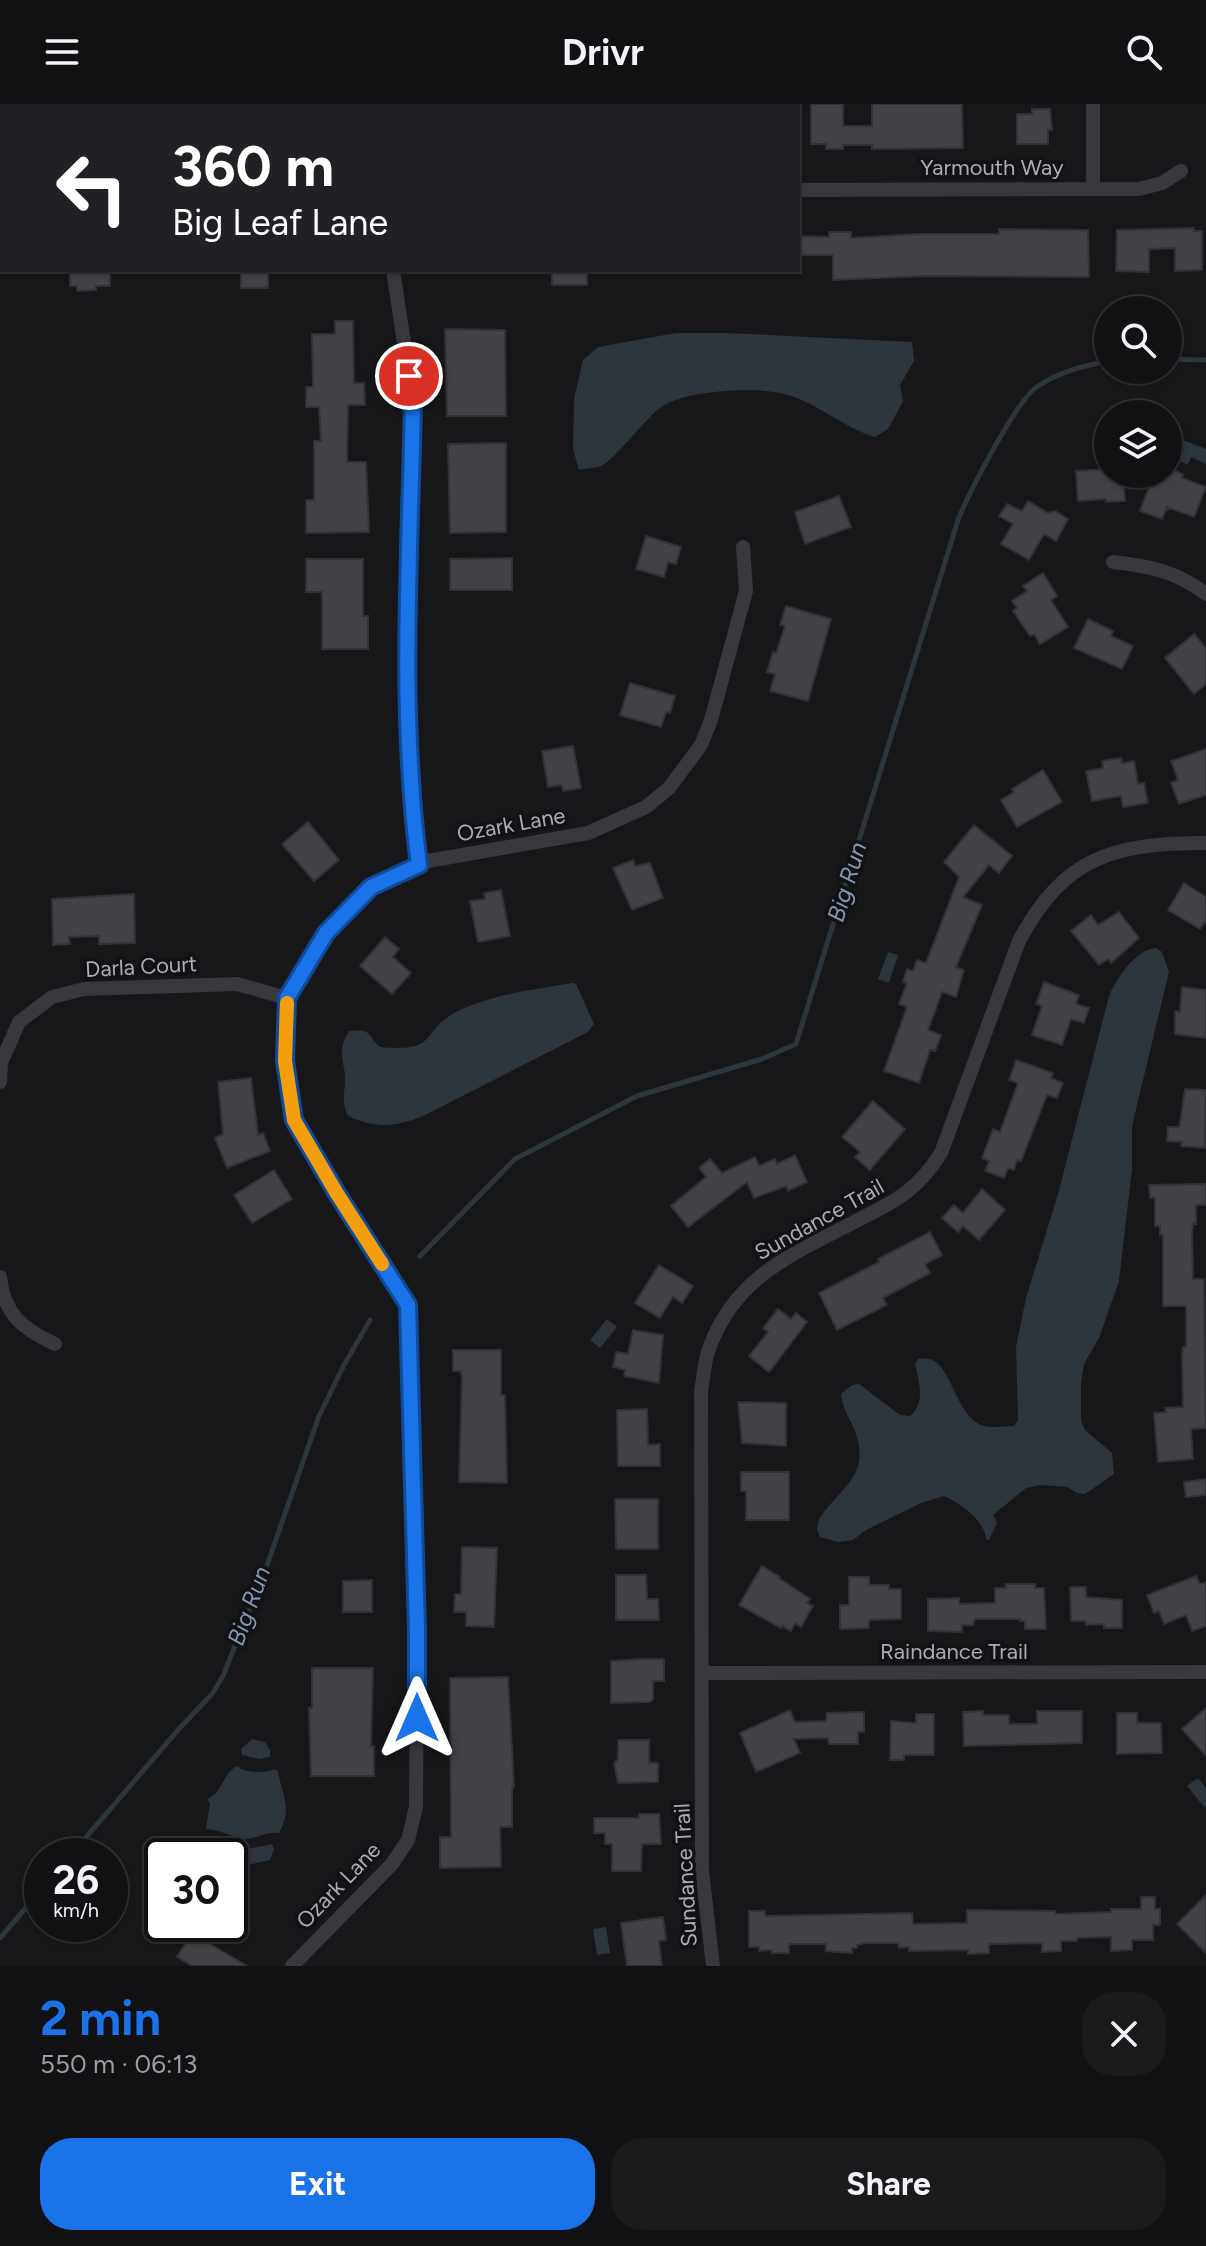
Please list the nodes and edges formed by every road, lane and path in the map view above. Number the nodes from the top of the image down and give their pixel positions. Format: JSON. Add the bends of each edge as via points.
{"nodes":[{"id":1,"x":1093,"y":104,"type":"edge"},
{"id":2,"x":1181,"y":171,"type":"dead end"},
{"id":3,"x":1093,"y":189,"type":"junction"},
{"id":4,"x":800,"y":190,"type":"edge"},
{"id":5,"x":393,"y":272,"type":"edge"},
{"id":6,"x":743,"y":547,"type":"dead end"},
{"id":7,"x":1113,"y":562,"type":"dead end"},
{"id":8,"x":1206,"y":594,"type":"edge"},
{"id":9,"x":1206,"y":843,"type":"edge"},
{"id":10,"x":419,"y":865,"type":"junction"},
{"id":11,"x":287,"y":998,"type":"junction"},
{"id":12,"x":0,"y":1082,"type":"edge"},
{"id":13,"x":0,"y":1277,"type":"edge"},
{"id":14,"x":55,"y":1344,"type":"dead end"},
{"id":15,"x":1206,"y":1672,"type":"edge"},
{"id":16,"x":702,"y":1673,"type":"junction"},
{"id":17,"x":292,"y":1966,"type":"edge"},
{"id":18,"x":713,"y":1966,"type":"edge"}],
"edges":[{"from":1,"to":3,"type":"street"},
{"from":2,"to":3,"type":"street","name":"Yarmouth Way","via":[[1139,189]]},
{"from":3,"to":4,"type":"street","name":"Yarmouth Way"},
{"from":5,"to":10,"type":"street","via":[[413,402],[407,716]]},
{"from":6,"to":10,"type":"street","name":"Ozark Lane","via":[[746,591],[711,720],[701,745],[669,788],[646,807],[588,833]]},
{"from":7,"to":8,"type":"street","via":[[1152,566],[1190,581]]},
{"from":9,"to":16,"type":"street","name":"Sundance Trail","via":[[1132,847],[1067,877],[1034,912],[1019,941],[941,1153],[927,1175],[903,1197],[769,1267],[725,1314],[708,1350],[701,1391]]},
{"from":10,"to":11,"type":"street","name":"Ozark Lane","via":[[371,887],[326,933]]},
{"from":11,"to":12,"type":"street","name":"Darla Court","via":[[237,984],[84,989],[52,997],[19,1022],[1,1063]]},
{"from":11,"to":17,"type":"street","name":"Ozark Lane","via":[[285,1061],[294,1120],[408,1305],[417,1630],[416,1807],[408,1840],[392,1864]]},
{"from":13,"to":14,"type":"street","via":[[2,1297],[26,1330]]},
{"from":15,"to":16,"type":"street","name":"Raindance Trail"},
{"from":16,"to":18,"type":"street","name":"Sundance Trail","via":[[702,1871]]}]}
